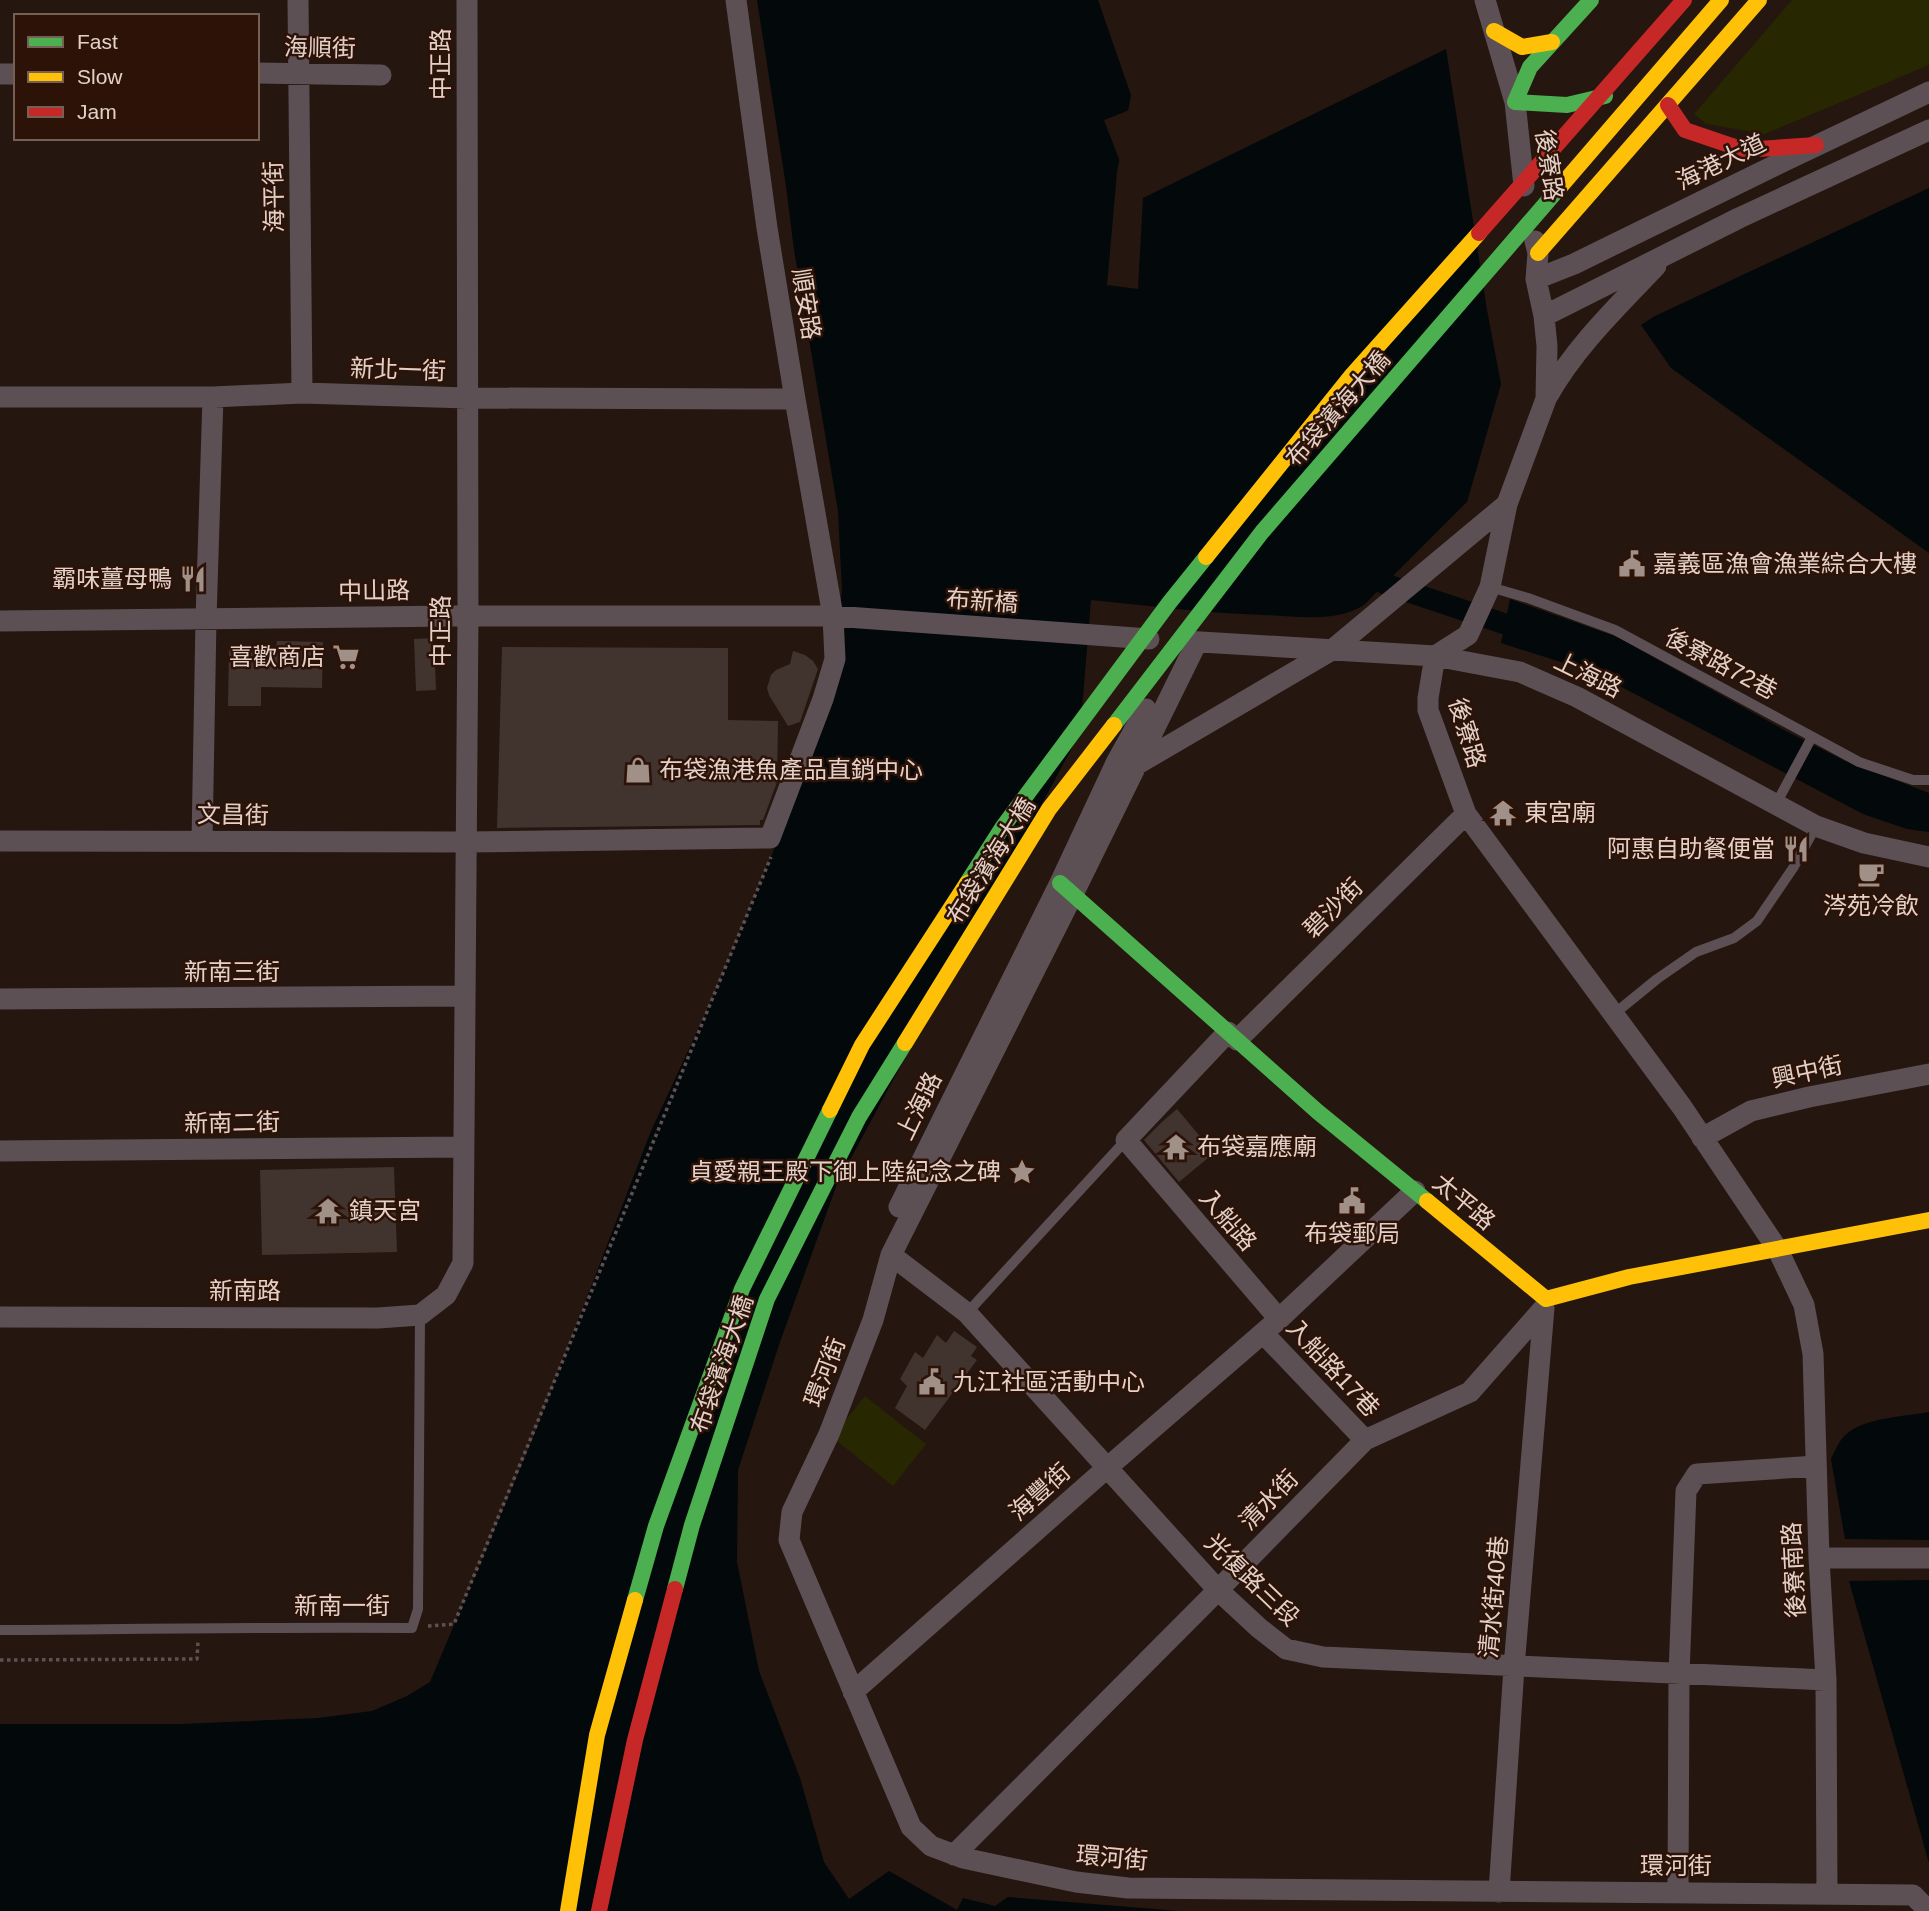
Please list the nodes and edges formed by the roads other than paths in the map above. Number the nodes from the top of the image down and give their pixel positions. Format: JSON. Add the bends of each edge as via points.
{"nodes":[{"id":1,"x":298,"y":0,"type":"edge"},
{"id":2,"x":467,"y":0,"type":"edge"},
{"id":3,"x":736,"y":0,"type":"edge"},
{"id":4,"x":1485,"y":0,"type":"edge"},
{"id":5,"x":1591,"y":0,"type":"edge"},
{"id":6,"x":1684,"y":0,"type":"edge"},
{"id":7,"x":1721,"y":0,"type":"edge"},
{"id":8,"x":1759,"y":0,"type":"edge"},
{"id":9,"x":1494,"y":31,"type":"junction"},
{"id":10,"x":1552,"y":43,"type":"junction"},
{"id":11,"x":1705,"y":62,"type":"junction"},
{"id":12,"x":299,"y":72,"type":"junction"},
{"id":13,"x":259,"y":73,"type":"edge"},
{"id":14,"x":381,"y":75,"type":"dead end"},
{"id":15,"x":1929,"y":92,"type":"edge"},
{"id":16,"x":1515,"y":102,"type":"junction"},
{"id":17,"x":1668,"y":105,"type":"junction"},
{"id":18,"x":1929,"y":130,"type":"edge"},
{"id":19,"x":1816,"y":145,"type":"junction"},
{"id":20,"x":1538,"y":253,"type":"junction"},
{"id":21,"x":1667,"y":255,"type":"junction"},
{"id":22,"x":1536,"y":279,"type":"junction"},
{"id":23,"x":1544,"y":316,"type":"junction"},
{"id":24,"x":302,"y":393,"type":"junction"},
{"id":25,"x":0,"y":397,"type":"edge"},
{"id":26,"x":213,"y":397,"type":"junction"},
{"id":27,"x":468,"y":398,"type":"junction"},
{"id":28,"x":794,"y":399,"type":"junction"},
{"id":29,"x":1546,"y":399,"type":"junction"},
{"id":30,"x":1507,"y":504,"type":"junction"},
{"id":31,"x":1490,"y":587,"type":"junction"},
{"id":32,"x":468,"y":616,"type":"junction"},
{"id":33,"x":833,"y":616,"type":"junction"},
{"id":34,"x":206,"y":619,"type":"junction"},
{"id":35,"x":0,"y":621,"type":"edge"},
{"id":36,"x":1128,"y":638,"type":"joint"},
{"id":37,"x":1196,"y":642,"type":"junction"},
{"id":38,"x":1332,"y":650,"type":"junction"},
{"id":39,"x":1435,"y":656,"type":"junction"},
{"id":40,"x":1812,"y":737,"type":"junction"},
{"id":41,"x":1136,"y":765,"type":"junction"},
{"id":42,"x":1929,"y":780,"type":"edge"},
{"id":43,"x":1776,"y":804,"type":"junction"},
{"id":44,"x":1466,"y":814,"type":"junction"},
{"id":45,"x":1816,"y":826,"type":"junction"},
{"id":46,"x":770,"y":838,"type":"joint"},
{"id":47,"x":0,"y":841,"type":"edge"},
{"id":48,"x":202,"y":841,"type":"junction"},
{"id":49,"x":466,"y":842,"type":"junction"},
{"id":50,"x":1929,"y":858,"type":"edge"},
{"id":51,"x":1067,"y":888,"type":"junction"},
{"id":52,"x":465,"y":996,"type":"junction"},
{"id":53,"x":0,"y":999,"type":"edge"},
{"id":54,"x":1614,"y":1014,"type":"junction"},
{"id":55,"x":1233,"y":1036,"type":"junction"},
{"id":56,"x":1929,"y":1074,"type":"edge"},
{"id":57,"x":1702,"y":1138,"type":"junction"},
{"id":58,"x":1126,"y":1140,"type":"junction"},
{"id":59,"x":464,"y":1147,"type":"junction"},
{"id":60,"x":0,"y":1152,"type":"edge"},
{"id":61,"x":1415,"y":1191,"type":"junction"},
{"id":62,"x":1929,"y":1220,"type":"edge"},
{"id":63,"x":1778,"y":1250,"type":"junction"},
{"id":64,"x":891,"y":1255,"type":"junction"},
{"id":65,"x":1545,"y":1303,"type":"junction"},
{"id":66,"x":967,"y":1313,"type":"junction"},
{"id":67,"x":420,"y":1314,"type":"junction"},
{"id":68,"x":0,"y":1317,"type":"edge"},
{"id":69,"x":1271,"y":1326,"type":"junction"},
{"id":70,"x":1365,"y":1440,"type":"junction"},
{"id":71,"x":1108,"y":1466,"type":"junction"},
{"id":72,"x":1816,"y":1466,"type":"junction"},
{"id":73,"x":1819,"y":1558,"type":"junction"},
{"id":74,"x":1929,"y":1558,"type":"edge"},
{"id":75,"x":1218,"y":1590,"type":"junction"},
{"id":76,"x":0,"y":1630,"type":"edge"},
{"id":77,"x":1514,"y":1667,"type":"junction"},
{"id":78,"x":1679,"y":1674,"type":"junction"},
{"id":79,"x":1826,"y":1680,"type":"junction"},
{"id":80,"x":853,"y":1692,"type":"junction"},
{"id":81,"x":597,"y":1735,"type":"junction"},
{"id":82,"x":635,"y":1740,"type":"junction"},
{"id":83,"x":954,"y":1855,"type":"junction"},
{"id":84,"x":1499,"y":1892,"type":"junction"},
{"id":85,"x":1678,"y":1892,"type":"junction"},
{"id":86,"x":1827,"y":1894,"type":"junction"},
{"id":87,"x":557,"y":1911,"type":"edge"},
{"id":88,"x":568,"y":1911,"type":"edge"},
{"id":89,"x":599,"y":1911,"type":"edge"},
{"id":90,"x":611,"y":1911,"type":"edge"},
{"id":91,"x":1929,"y":1911,"type":"edge"}],
"edges":[{"from":1,"to":12,"type":"street","name":"海平街"},
{"from":2,"to":27,"type":"street","name":"中正路"},
{"from":3,"to":28,"type":"street","name":"順安路"},
{"from":4,"to":9,"type":"street","name":"後寮路"},
{"from":5,"to":10,"type":"main road"},
{"from":6,"to":81,"type":"main road","name":"布袋濱海大橋","via":[[1352,375],[1168,603],[1002,828],[862,1045],[742,1289],[656,1526]]},
{"from":7,"to":82,"type":"main road","name":"布袋濱海大橋","via":[[1262,532],[1049,809],[859,1117],[767,1299],[692,1525]]},
{"from":8,"to":11,"type":"main road"},
{"from":9,"to":10,"type":"main road","via":[[1522,47]]},
{"from":9,"to":16,"type":"street","name":"後寮路"},
{"from":10,"to":16,"type":"main road","via":[[1530,67]]},
{"from":11,"to":16,"type":"main road","via":[[1668,81],[1567,105]]},
{"from":11,"to":17,"type":"main road"},
{"from":12,"to":13,"type":"street","name":"海順街"},
{"from":12,"to":14,"type":"street","name":"海順街"},
{"from":12,"to":24,"type":"street","name":"海平街"},
{"from":15,"to":19,"type":"street","name":"海港大道"},
{"from":16,"to":20,"type":"street","name":"後寮路","via":[[1526,200]]},
{"from":17,"to":19,"type":"main road","via":[[1685,130],[1744,150]]},
{"from":17,"to":20,"type":"main road"},
{"from":18,"to":21,"type":"street"},
{"from":19,"to":22,"type":"street","name":"海港大道"},
{"from":20,"to":22,"type":"street","name":"後寮路"},
{"from":21,"to":23,"type":"street"},
{"from":21,"to":29,"type":"street","via":[[1602,322]]},
{"from":22,"to":23,"type":"street","name":"後寮路"},
{"from":23,"to":29,"type":"street","name":"後寮路"},
{"from":24,"to":26,"type":"street","name":"新北一街"},
{"from":24,"to":27,"type":"street","name":"新北一街"},
{"from":25,"to":26,"type":"street","name":"新北一街"},
{"from":26,"to":34,"type":"street"},
{"from":27,"to":28,"type":"street","name":"新北一街"},
{"from":27,"to":32,"type":"street","name":"中正路"},
{"from":28,"to":33,"type":"street","name":"順安路"},
{"from":29,"to":30,"type":"street","name":"後寮路"},
{"from":30,"to":31,"type":"street","name":"後寮路"},
{"from":30,"to":38,"type":"street"},
{"from":31,"to":39,"type":"street","name":"後寮路","via":[[1468,635]]},
{"from":31,"to":40,"type":"lane","name":"後寮路72巷","via":[[1615,630]]},
{"from":32,"to":33,"type":"street","name":"中山路"},
{"from":32,"to":34,"type":"street","name":"中山路"},
{"from":32,"to":49,"type":"street","name":"中正路"},
{"from":33,"to":36,"type":"street","name":"布新橋"},
{"from":33,"to":46,"type":"street","name":"順安路","via":[[835,659]]},
{"from":34,"to":35,"type":"street","name":"中山路"},
{"from":34,"to":48,"type":"street"},
{"from":36,"to":37,"type":"street","name":"上海路"},
{"from":37,"to":38,"type":"street","name":"上海路"},
{"from":37,"to":41,"type":"street","name":"上海路"},
{"from":37,"to":51,"type":"street","name":"上海路","via":[[1175,661],[1117,761]]},
{"from":38,"to":39,"type":"street","name":"上海路"},
{"from":38,"to":41,"type":"street"},
{"from":39,"to":43,"type":"street","name":"上海路","via":[[1520,672],[1577,697]]},
{"from":39,"to":44,"type":"street","name":"後寮路","via":[[1428,710]]},
{"from":40,"to":42,"type":"lane","name":"後寮路72巷","via":[[1859,762],[1913,780]]},
{"from":40,"to":43,"type":"lane"},
{"from":41,"to":51,"type":"street","name":"上海路"},
{"from":43,"to":45,"type":"street","name":"上海路"},
{"from":44,"to":54,"type":"street","name":"後寮路"},
{"from":44,"to":55,"type":"street","name":"碧沙街"},
{"from":45,"to":50,"type":"street","name":"上海路","via":[[1864,844]]},
{"from":45,"to":54,"type":"lane","via":[[1757,921],[1734,938],[1696,952]]},
{"from":46,"to":49,"type":"street","name":"文昌街"},
{"from":47,"to":48,"type":"street","name":"文昌街"},
{"from":48,"to":49,"type":"street","name":"文昌街"},
{"from":49,"to":52,"type":"street","name":"中正路"},
{"from":51,"to":55,"type":"main road","name":"太平路"},
{"from":51,"to":64,"type":"street","name":"上海路"},
{"from":52,"to":53,"type":"street","name":"新南三街"},
{"from":52,"to":59,"type":"street","name":"中正路"},
{"from":54,"to":57,"type":"street","name":"後寮路"},
{"from":55,"to":58,"type":"street"},
{"from":55,"to":61,"type":"main road","name":"太平路"},
{"from":56,"to":57,"type":"street","name":"興中街","via":[[1751,1111]]},
{"from":57,"to":63,"type":"street","name":"後寮路"},
{"from":58,"to":66,"type":"lane"},
{"from":58,"to":69,"type":"street","name":"入船路"},
{"from":59,"to":60,"type":"street","name":"新南二街"},
{"from":59,"to":67,"type":"street","name":"中正路","via":[[463,1262],[446,1296]]},
{"from":61,"to":65,"type":"main road","name":"太平路"},
{"from":61,"to":69,"type":"street"},
{"from":62,"to":63,"type":"main road"},
{"from":63,"to":65,"type":"main road","via":[[1629,1277]]},
{"from":63,"to":72,"type":"street","name":"後寮南路","via":[[1804,1305],[1812,1354]]},
{"from":64,"to":66,"type":"street","name":"光復路三段"},
{"from":64,"to":80,"type":"street","name":"環河街","via":[[849,1383],[792,1512],[789,1540]]},
{"from":65,"to":70,"type":"street","name":"清水街","via":[[1470,1392]]},
{"from":65,"to":77,"type":"street","name":"清水街40巷"},
{"from":66,"to":71,"type":"street","name":"光復路三段"},
{"from":67,"to":68,"type":"street","name":"新南路","via":[[378,1318]]},
{"from":67,"to":76,"type":"lane","name":"新南一街","via":[[418,1609],[412,1628]]},
{"from":69,"to":70,"type":"street","name":"入船路17巷"},
{"from":69,"to":71,"type":"street","name":"海豐街"},
{"from":70,"to":75,"type":"street","name":"清水街"},
{"from":71,"to":75,"type":"street","name":"光復路三段"},
{"from":71,"to":80,"type":"street","name":"海豐街"},
{"from":72,"to":73,"type":"street","name":"後寮南路"},
{"from":72,"to":78,"type":"street","via":[[1697,1474],[1691,1483],[1686,1491]]},
{"from":73,"to":74,"type":"street"},
{"from":73,"to":79,"type":"street","name":"後寮南路"},
{"from":75,"to":77,"type":"street","name":"光復路三段","via":[[1286,1649],[1323,1657]]},
{"from":75,"to":83,"type":"street","name":"清水街"},
{"from":77,"to":78,"type":"street","name":"光復路三段"},
{"from":77,"to":84,"type":"street","name":"清水街40巷"},
{"from":78,"to":79,"type":"street","name":"光復路三段"},
{"from":78,"to":85,"type":"street"},
{"from":79,"to":86,"type":"street","name":"後寮南路"},
{"from":80,"to":83,"type":"street","name":"環河街","via":[[911,1826],[931,1846]]},
{"from":81,"to":87,"type":"main road"},
{"from":81,"to":88,"type":"main road","name":"布袋濱海大橋"},
{"from":82,"to":89,"type":"main road","name":"布袋濱海大橋"},
{"from":82,"to":90,"type":"main road"},
{"from":83,"to":84,"type":"street","name":"環河街","via":[[1076,1882],[1128,1888]]},
{"from":84,"to":85,"type":"street","name":"環河街"},
{"from":85,"to":86,"type":"street","name":"環河街"},
{"from":86,"to":91,"type":"street","name":"環河街","via":[[1913,1895]]}]}
